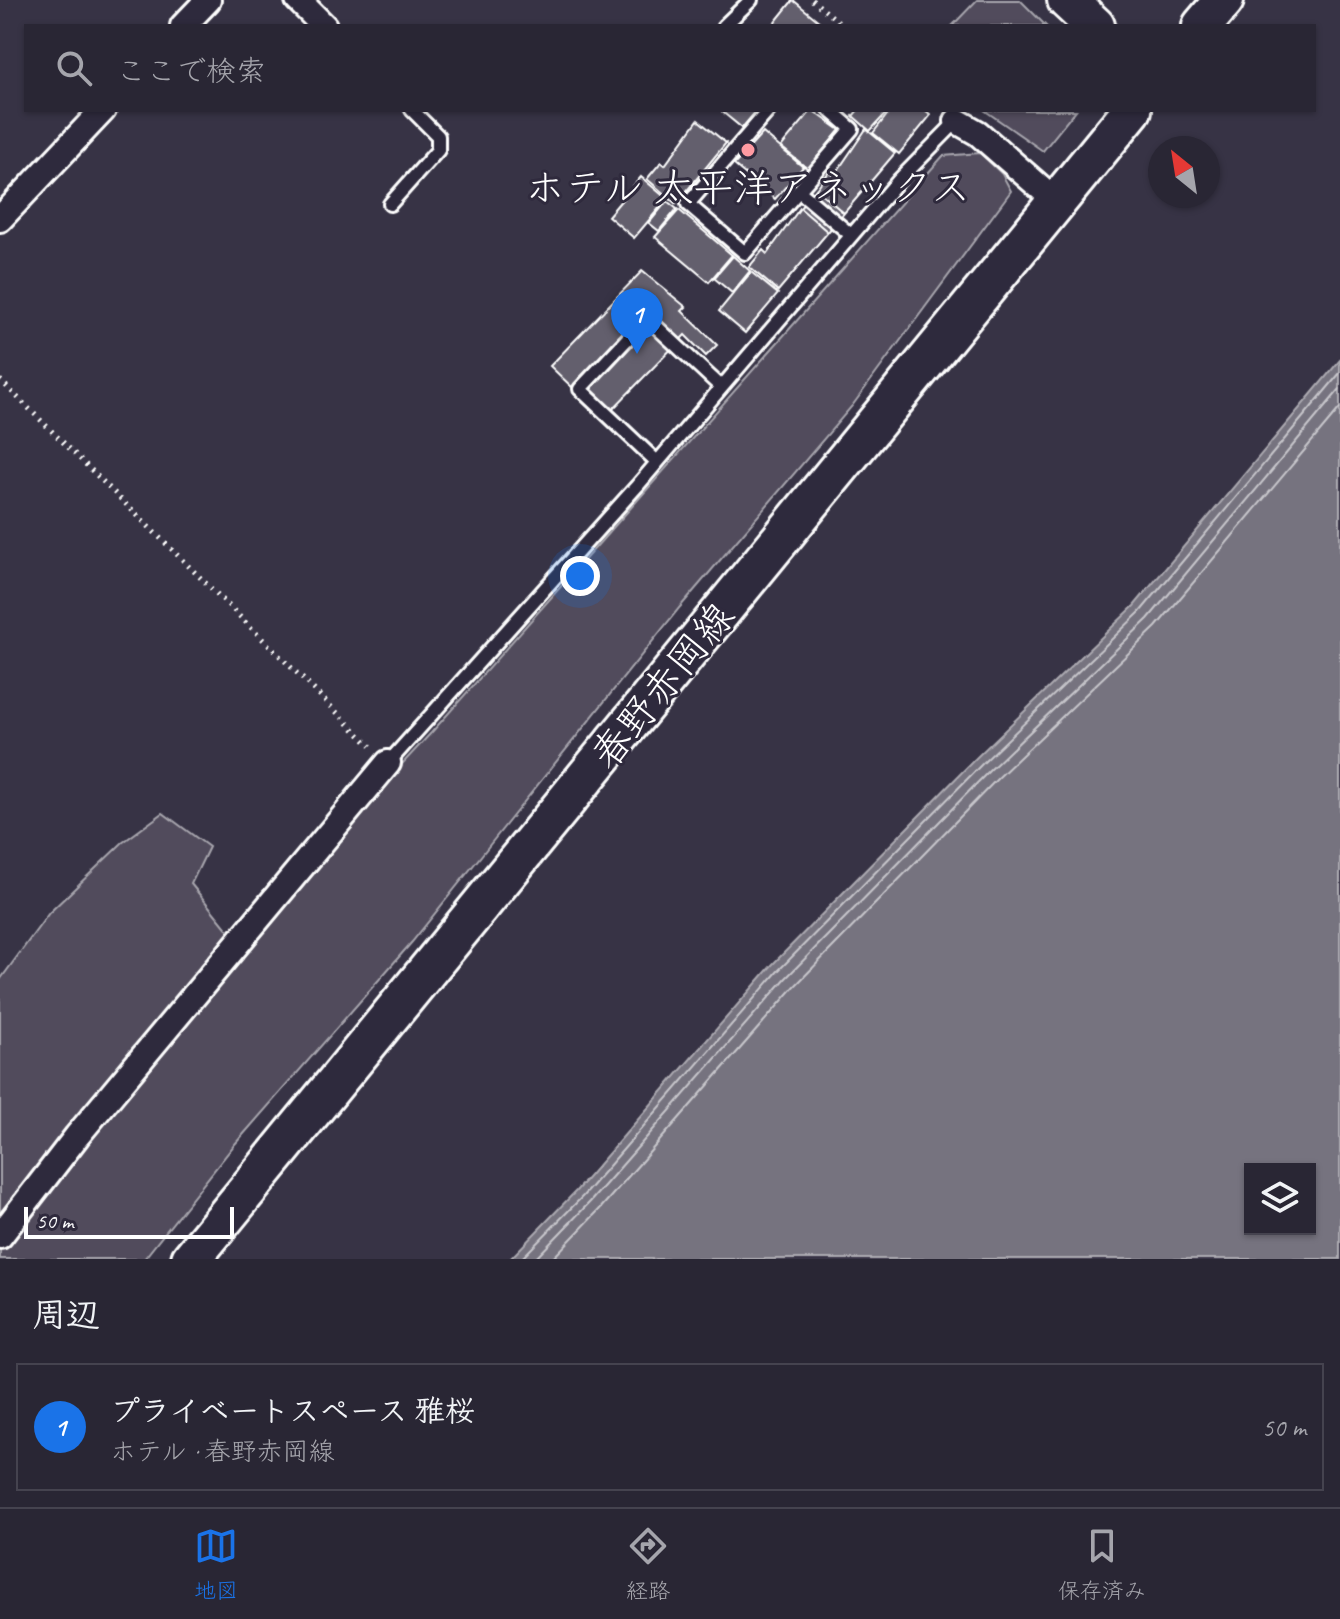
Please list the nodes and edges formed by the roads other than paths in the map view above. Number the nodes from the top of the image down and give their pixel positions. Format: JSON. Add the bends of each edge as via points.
{"nodes":[{"id":1,"x":298,"y":0,"type":"edge"},
{"id":2,"x":751,"y":0,"type":"edge"},
{"id":3,"x":1067,"y":0,"type":"edge"},
{"id":4,"x":1224,"y":0,"type":"edge"},
{"id":5,"x":204,"y":1,"type":"edge"},
{"id":6,"x":185,"y":24,"type":"edge"},
{"id":7,"x":322,"y":24,"type":"edge"},
{"id":8,"x":726,"y":24,"type":"edge"},
{"id":9,"x":1093,"y":24,"type":"edge"},
{"id":10,"x":1204,"y":24,"type":"edge"},
{"id":11,"x":101,"y":112,"type":"edge"},
{"id":12,"x":414,"y":112,"type":"edge"},
{"id":13,"x":767,"y":112,"type":"edge"},
{"id":14,"x":832,"y":112,"type":"edge"},
{"id":15,"x":1130,"y":112,"type":"edge"},
{"id":16,"x":957,"y":121,"type":"joint"},
{"id":17,"x":799,"y":191,"type":"junction"},
{"id":18,"x":1057,"y":202,"type":"junction"},
{"id":19,"x":390,"y":204,"type":"dead end"},
{"id":20,"x":0,"y":219,"type":"edge"},
{"id":21,"x":851,"y":235,"type":"junction"},
{"id":22,"x":720,"y":386,"type":"junction"},
{"id":23,"x":655,"y":460,"type":"junction"},
{"id":24,"x":388,"y":763,"type":"joint"},
{"id":25,"x":0,"y":1236,"type":"edge"},
{"id":26,"x":191,"y":1259,"type":"edge"}],
"edges":[{"from":1,"to":7,"type":"street"},
{"from":2,"to":8,"type":"lane"},
{"from":3,"to":9,"type":"main road"},
{"from":4,"to":10,"type":"main road"},
{"from":5,"to":6,"type":"street"},
{"from":11,"to":20,"type":"street"},
{"from":12,"to":19,"type":"lane","via":[[438,136],[438,150]]},
{"from":13,"to":17,"type":"lane","via":[[688,204],[745,253]]},
{"from":14,"to":17,"type":"lane","via":[[852,129]]},
{"from":15,"to":18,"type":"main road","name":"春野赤岡線"},
{"from":16,"to":18,"type":"street"},
{"from":16,"to":21,"type":"lane"},
{"from":17,"to":21,"type":"lane"},
{"from":18,"to":26,"type":"main road","name":"春野赤岡線"},
{"from":21,"to":22,"type":"lane"},
{"from":22,"to":23,"type":"lane"},
{"from":22,"to":23,"type":"lane","via":[[647,318],[580,389]]},
{"from":23,"to":24,"type":"lane"},
{"from":24,"to":25,"type":"street"}]}
